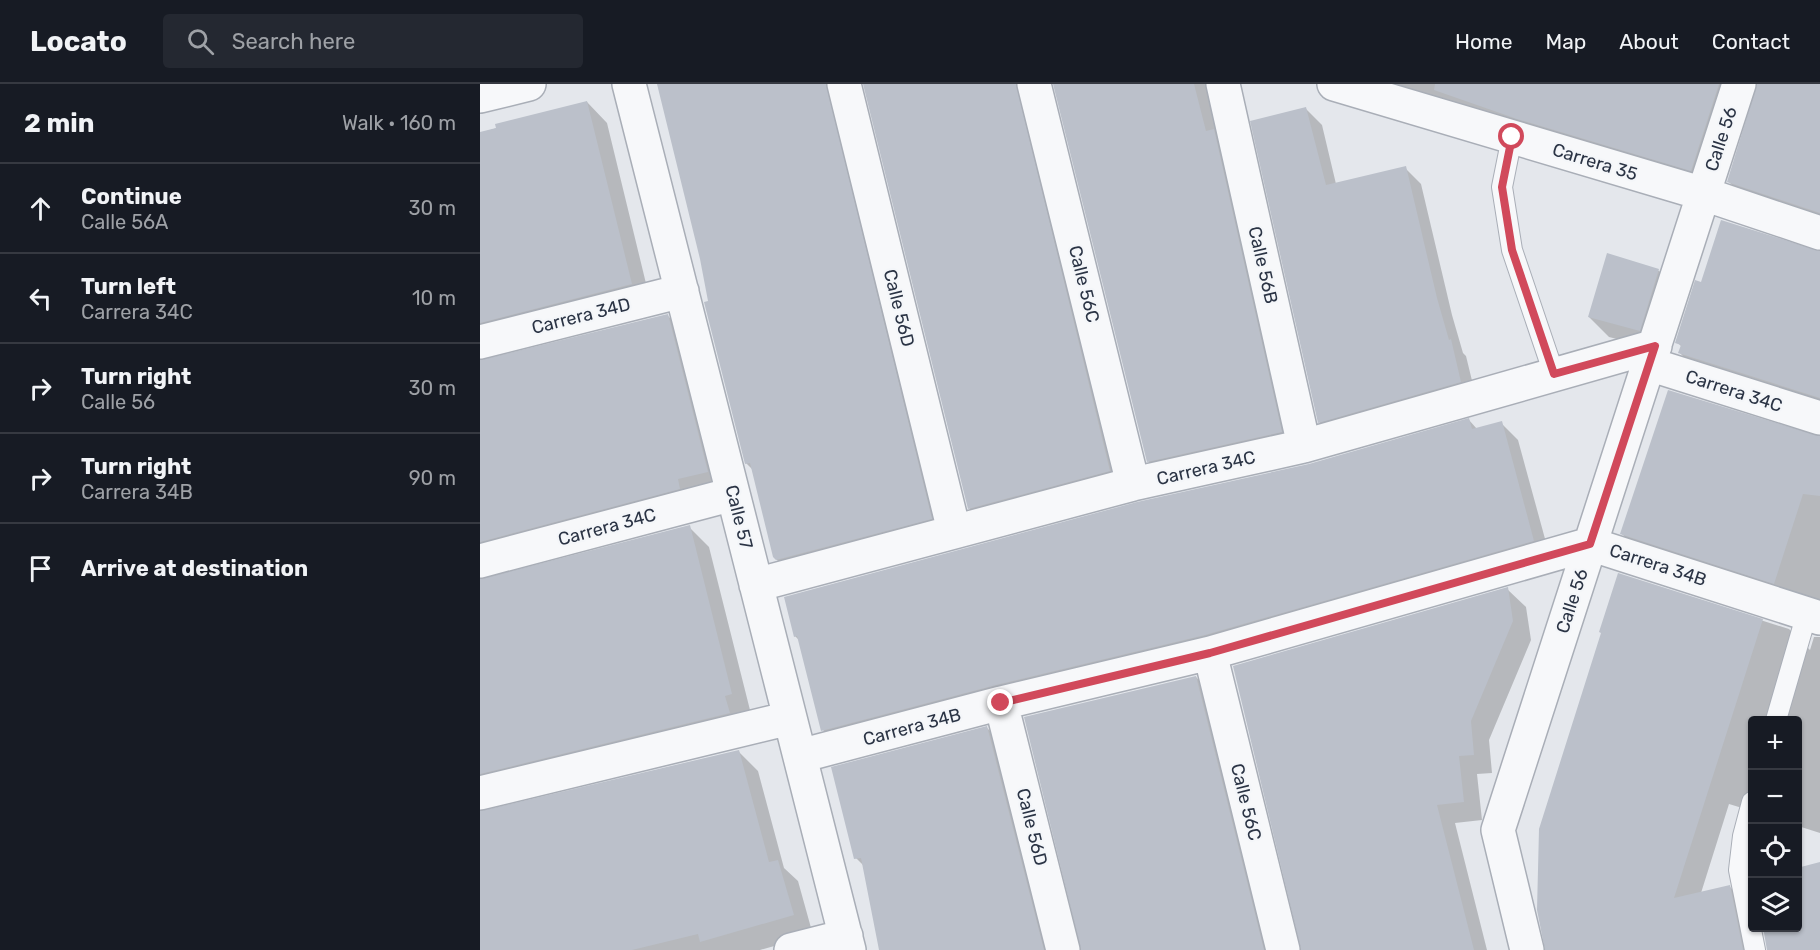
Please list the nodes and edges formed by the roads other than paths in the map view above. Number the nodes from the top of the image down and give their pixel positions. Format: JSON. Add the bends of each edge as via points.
{"nodes":[{"id":1,"x":529,"y":84,"type":"edge"},
{"id":2,"x":629,"y":84,"type":"edge"},
{"id":3,"x":844,"y":84,"type":"edge"},
{"id":4,"x":1034,"y":84,"type":"edge"},
{"id":5,"x":1223,"y":84,"type":"edge"},
{"id":6,"x":1334,"y":84,"type":"edge"},
{"id":7,"x":1739,"y":84,"type":"edge"},
{"id":8,"x":480,"y":96,"type":"edge"},
{"id":9,"x":1512,"y":137,"type":"junction"},
{"id":10,"x":1704,"y":194,"type":"junction"},
{"id":11,"x":1820,"y":233,"type":"edge"},
{"id":12,"x":682,"y":291,"type":"junction"},
{"id":13,"x":480,"y":342,"type":"edge"},
{"id":14,"x":1652,"y":355,"type":"junction"},
{"id":15,"x":1554,"y":374,"type":"junction"},
{"id":16,"x":1820,"y":418,"type":"edge"},
{"id":17,"x":1304,"y":446,"type":"junction"},
{"id":18,"x":1133,"y":484,"type":"junction"},
{"id":19,"x":733,"y":494,"type":"junction"},
{"id":20,"x":954,"y":531,"type":"junction"},
{"id":21,"x":1590,"y":544,"type":"junction"},
{"id":22,"x":480,"y":561,"type":"edge"},
{"id":23,"x":756,"y":585,"type":"junction"},
{"id":24,"x":1814,"y":615,"type":"edge"},
{"id":25,"x":1210,"y":653,"type":"junction"},
{"id":26,"x":1001,"y":703,"type":"junction"},
{"id":27,"x":1777,"y":716,"type":"edge"},
{"id":28,"x":790,"y":718,"type":"junction"},
{"id":29,"x":800,"y":756,"type":"junction"},
{"id":30,"x":480,"y":793,"type":"edge"},
{"id":31,"x":1748,"y":817,"type":"edge"},
{"id":32,"x":847,"y":943,"type":"edge"},
{"id":33,"x":791,"y":950,"type":"edge"},
{"id":34,"x":1063,"y":950,"type":"edge"},
{"id":35,"x":1283,"y":950,"type":"edge"},
{"id":36,"x":1527,"y":950,"type":"edge"},
{"id":37,"x":1755,"y":950,"type":"edge"}],
"edges":[{"from":1,"to":8,"type":"street"},
{"from":2,"to":12,"type":"street","name":"Calle 57"},
{"from":3,"to":20,"type":"street","name":"Calle 56D"},
{"from":4,"to":18,"type":"street","name":"Calle 56C"},
{"from":5,"to":17,"type":"street","name":"Calle 56B"},
{"from":6,"to":9,"type":"street","name":"Carrera 35"},
{"from":7,"to":10,"type":"street","name":"Calle 56"},
{"from":9,"to":10,"type":"street","name":"Carrera 35"},
{"from":9,"to":15,"type":"lane","via":[[1502,187],[1512,250]]},
{"from":10,"to":11,"type":"street","name":"Carrera 35"},
{"from":10,"to":14,"type":"street","name":"Calle 56"},
{"from":12,"to":13,"type":"street","name":"Carrera 34D"},
{"from":12,"to":19,"type":"street","name":"Calle 57"},
{"from":14,"to":15,"type":"street","name":"Carrera 34C"},
{"from":14,"to":16,"type":"street","name":"Carrera 34C"},
{"from":14,"to":21,"type":"street","name":"Calle 56"},
{"from":15,"to":17,"type":"street","name":"Carrera 34C"},
{"from":17,"to":18,"type":"street","name":"Carrera 34C"},
{"from":18,"to":20,"type":"street","name":"Carrera 34C"},
{"from":19,"to":22,"type":"street","name":"Carrera 34C"},
{"from":19,"to":23,"type":"street","name":"Calle 57"},
{"from":20,"to":23,"type":"street","name":"Carrera 34C"},
{"from":21,"to":24,"type":"street","name":"Carrera 34B"},
{"from":21,"to":25,"type":"street","name":"Carrera 34B"},
{"from":21,"to":36,"type":"street","name":"Calle 56","via":[[1497,830]]},
{"from":23,"to":28,"type":"street","name":"Calle 57"},
{"from":24,"to":27,"type":"lane"},
{"from":25,"to":26,"type":"street","name":"Carrera 34B"},
{"from":25,"to":35,"type":"street","name":"Calle 56C"},
{"from":26,"to":29,"type":"street","name":"Carrera 34B"},
{"from":26,"to":34,"type":"street","name":"Calle 56D"},
{"from":28,"to":29,"type":"street","name":"Calle 57"},
{"from":28,"to":30,"type":"street"},
{"from":29,"to":32,"type":"street","name":"Calle 57"},
{"from":31,"to":37,"type":"lane","via":[[1739,870]]},
{"from":32,"to":33,"type":"street"}]}
